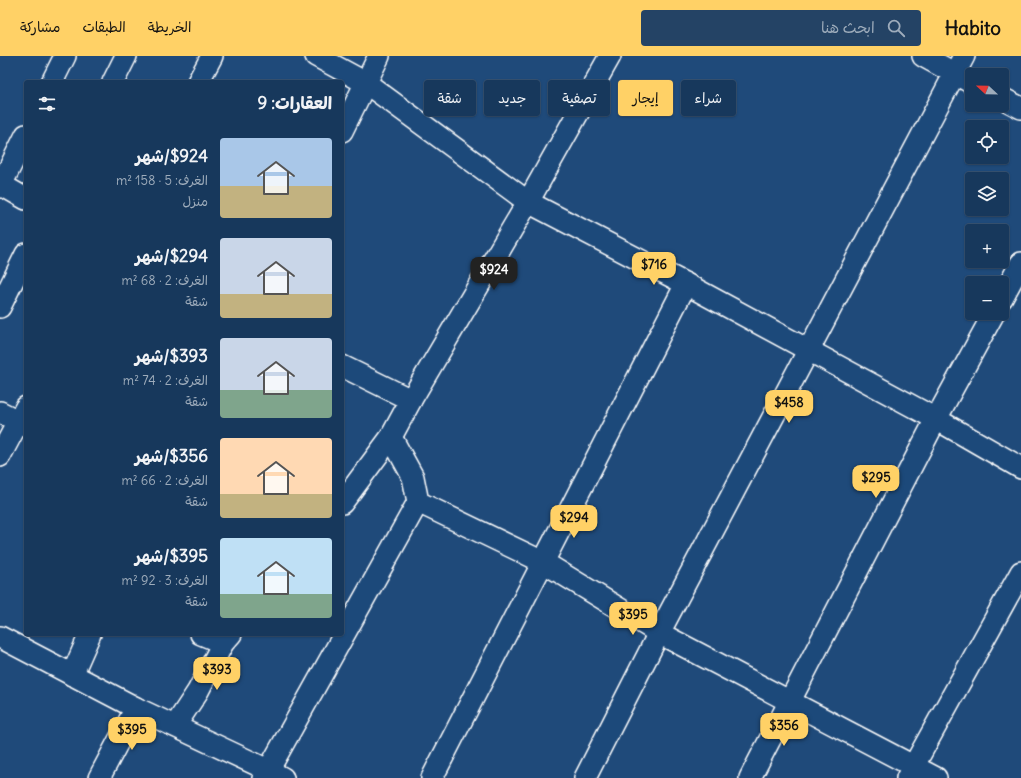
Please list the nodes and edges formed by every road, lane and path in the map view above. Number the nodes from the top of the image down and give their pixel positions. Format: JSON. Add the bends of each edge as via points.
{"nodes":[{"id":1,"x":65,"y":56,"type":"edge"},
{"id":2,"x":126,"y":56,"type":"edge"},
{"id":3,"x":212,"y":56,"type":"edge"},
{"id":4,"x":316,"y":56,"type":"edge"},
{"id":5,"x":379,"y":56,"type":"edge"},
{"id":6,"x":610,"y":56,"type":"edge"},
{"id":7,"x":923,"y":56,"type":"edge"},
{"id":8,"x":964,"y":71,"type":"edge"},
{"id":9,"x":53,"y":80,"type":"edge"},
{"id":10,"x":114,"y":80,"type":"edge"},
{"id":11,"x":199,"y":80,"type":"edge"},
{"id":12,"x":366,"y":83,"type":"junction"},
{"id":13,"x":1009,"y":102,"type":"edge"},
{"id":14,"x":1021,"y":108,"type":"edge"},
{"id":15,"x":344,"y":126,"type":"edge"},
{"id":16,"x":24,"y":139,"type":"edge"},
{"id":17,"x":0,"y":186,"type":"edge"},
{"id":18,"x":24,"y":198,"type":"edge"},
{"id":19,"x":528,"y":202,"type":"junction"},
{"id":20,"x":24,"y":258,"type":"edge"},
{"id":21,"x":1021,"y":263,"type":"edge"},
{"id":22,"x":686,"y":284,"type":"junction"},
{"id":23,"x":1009,"y":285,"type":"edge"},
{"id":24,"x":0,"y":307,"type":"edge"},
{"id":25,"x":990,"y":320,"type":"edge"},
{"id":26,"x":809,"y":351,"type":"junction"},
{"id":27,"x":344,"y":367,"type":"edge"},
{"id":28,"x":410,"y":400,"type":"junction"},
{"id":29,"x":0,"y":412,"type":"edge"},
{"id":30,"x":24,"y":418,"type":"edge"},
{"id":31,"x":936,"y":419,"type":"junction"},
{"id":32,"x":391,"y":437,"type":"junction"},
{"id":33,"x":0,"y":456,"type":"edge"},
{"id":34,"x":1021,"y":468,"type":"edge"},
{"id":35,"x":344,"y":500,"type":"edge"},
{"id":36,"x":418,"y":502,"type":"junction"},
{"id":37,"x":544,"y":562,"type":"junction"},
{"id":38,"x":1021,"y":572,"type":"edge"},
{"id":39,"x":659,"y":633,"type":"junction"},
{"id":40,"x":89,"y":636,"type":"edge"},
{"id":41,"x":214,"y":636,"type":"edge"},
{"id":42,"x":0,"y":637,"type":"edge"},
{"id":43,"x":227,"y":638,"type":"edge"},
{"id":44,"x":72,"y":675,"type":"junction"},
{"id":45,"x":789,"y":702,"type":"junction"},
{"id":46,"x":136,"y":708,"type":"junction"},
{"id":47,"x":175,"y":726,"type":"junction"},
{"id":48,"x":910,"y":772,"type":"edge"},
{"id":49,"x":272,"y":775,"type":"edge"},
{"id":50,"x":99,"y":778,"type":"edge"},
{"id":51,"x":432,"y":778,"type":"edge"},
{"id":52,"x":585,"y":778,"type":"edge"},
{"id":53,"x":750,"y":778,"type":"edge"},
{"id":54,"x":936,"y":778,"type":"edge"}],
"edges":[{"from":1,"to":9,"type":"street"},
{"from":2,"to":10,"type":"street"},
{"from":3,"to":11,"type":"street"},
{"from":4,"to":12,"type":"street"},
{"from":5,"to":12,"type":"street"},
{"from":6,"to":19,"type":"street"},
{"from":7,"to":8,"type":"street"},
{"from":8,"to":26,"type":"street"},
{"from":12,"to":15,"type":"street"},
{"from":12,"to":19,"type":"street"},
{"from":13,"to":14,"type":"street"},
{"from":16,"to":17,"type":"street"},
{"from":17,"to":18,"type":"street"},
{"from":19,"to":22,"type":"street"},
{"from":19,"to":28,"type":"street"},
{"from":20,"to":24,"type":"street"},
{"from":21,"to":23,"type":"street"},
{"from":22,"to":26,"type":"street"},
{"from":22,"to":37,"type":"street"},
{"from":25,"to":31,"type":"street"},
{"from":26,"to":31,"type":"street"},
{"from":26,"to":39,"type":"street"},
{"from":27,"to":28,"type":"street"},
{"from":28,"to":32,"type":"street"},
{"from":29,"to":30,"type":"street"},
{"from":30,"to":33,"type":"street"},
{"from":31,"to":34,"type":"street"},
{"from":31,"to":45,"type":"street"},
{"from":32,"to":35,"type":"street"},
{"from":32,"to":36,"type":"street","via":[[413,477]]},
{"from":36,"to":37,"type":"street"},
{"from":36,"to":49,"type":"street"},
{"from":37,"to":39,"type":"street"},
{"from":37,"to":51,"type":"street"},
{"from":38,"to":48,"type":"street"},
{"from":39,"to":45,"type":"street"},
{"from":39,"to":52,"type":"street"},
{"from":40,"to":44,"type":"street"},
{"from":41,"to":43,"type":"street"},
{"from":42,"to":44,"type":"street"},
{"from":43,"to":47,"type":"street"},
{"from":44,"to":46,"type":"street"},
{"from":45,"to":48,"type":"street"},
{"from":45,"to":53,"type":"street"},
{"from":46,"to":47,"type":"street"},
{"from":46,"to":50,"type":"street"},
{"from":47,"to":49,"type":"street"},
{"from":48,"to":54,"type":"street"}]}
